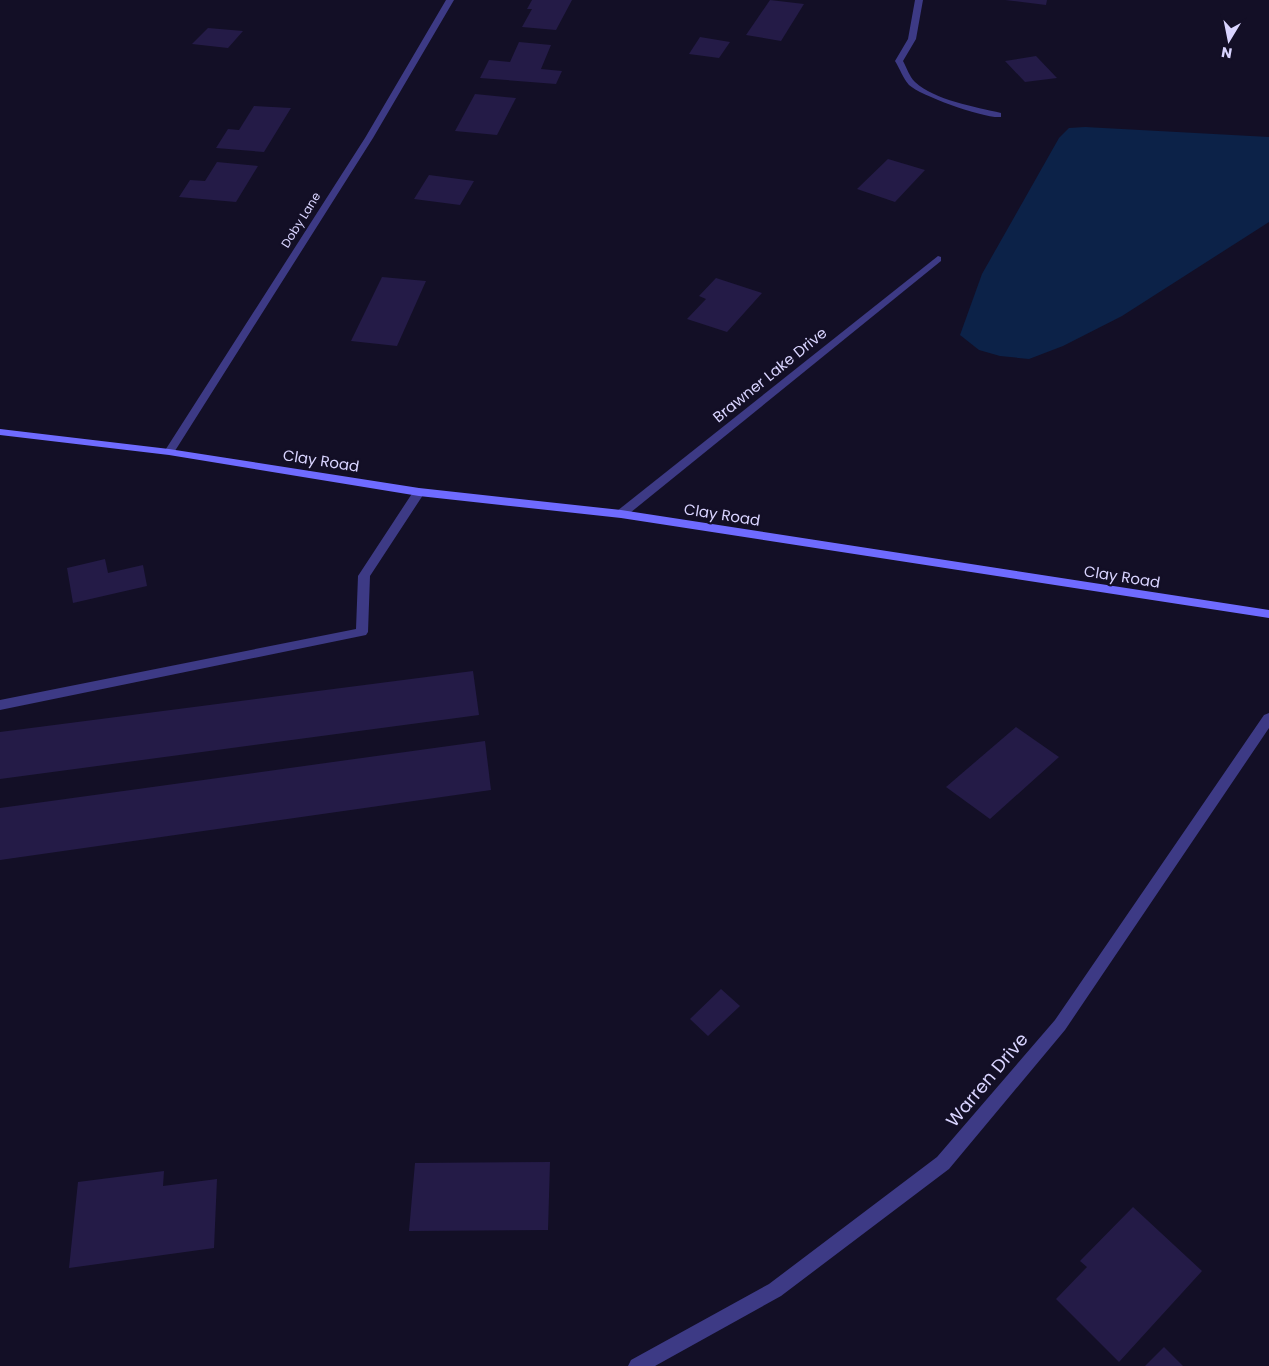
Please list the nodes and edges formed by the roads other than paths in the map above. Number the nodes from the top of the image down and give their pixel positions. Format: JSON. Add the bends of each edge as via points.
{"nodes":[{"id":1,"x":450,"y":0,"type":"edge"},
{"id":2,"x":919,"y":0,"type":"edge"},
{"id":3,"x":998,"y":115,"type":"dead end"},
{"id":4,"x":938,"y":260,"type":"dead end"},
{"id":5,"x":0,"y":432,"type":"edge"},
{"id":6,"x":169,"y":452,"type":"junction"},
{"id":7,"x":419,"y":492,"type":"junction"},
{"id":8,"x":621,"y":514,"type":"junction"},
{"id":9,"x":1269,"y":614,"type":"edge"},
{"id":10,"x":0,"y":705,"type":"edge"},
{"id":11,"x":1269,"y":718,"type":"edge"},
{"id":12,"x":637,"y":1366,"type":"edge"}],
"edges":[{"from":1,"to":6,"type":"street","name":"Doby Lane","via":[[369,138]]},
{"from":2,"to":3,"type":"street","via":[[912,39],[899,60],[913,84],[936,96]]},
{"from":4,"to":8,"type":"street","name":"Brawner Lake Drive"},
{"from":5,"to":6,"type":"street","name":"Clay Road"},
{"from":6,"to":7,"type":"street","name":"Clay Road"},
{"from":7,"to":8,"type":"street","name":"Clay Road"},
{"from":7,"to":10,"type":"street","via":[[364,576],[362,632]]},
{"from":8,"to":9,"type":"street","name":"Clay Road"},
{"from":11,"to":12,"type":"street","name":"Warren Drive","via":[[1060,1025],[943,1163],[775,1290]]}]}
